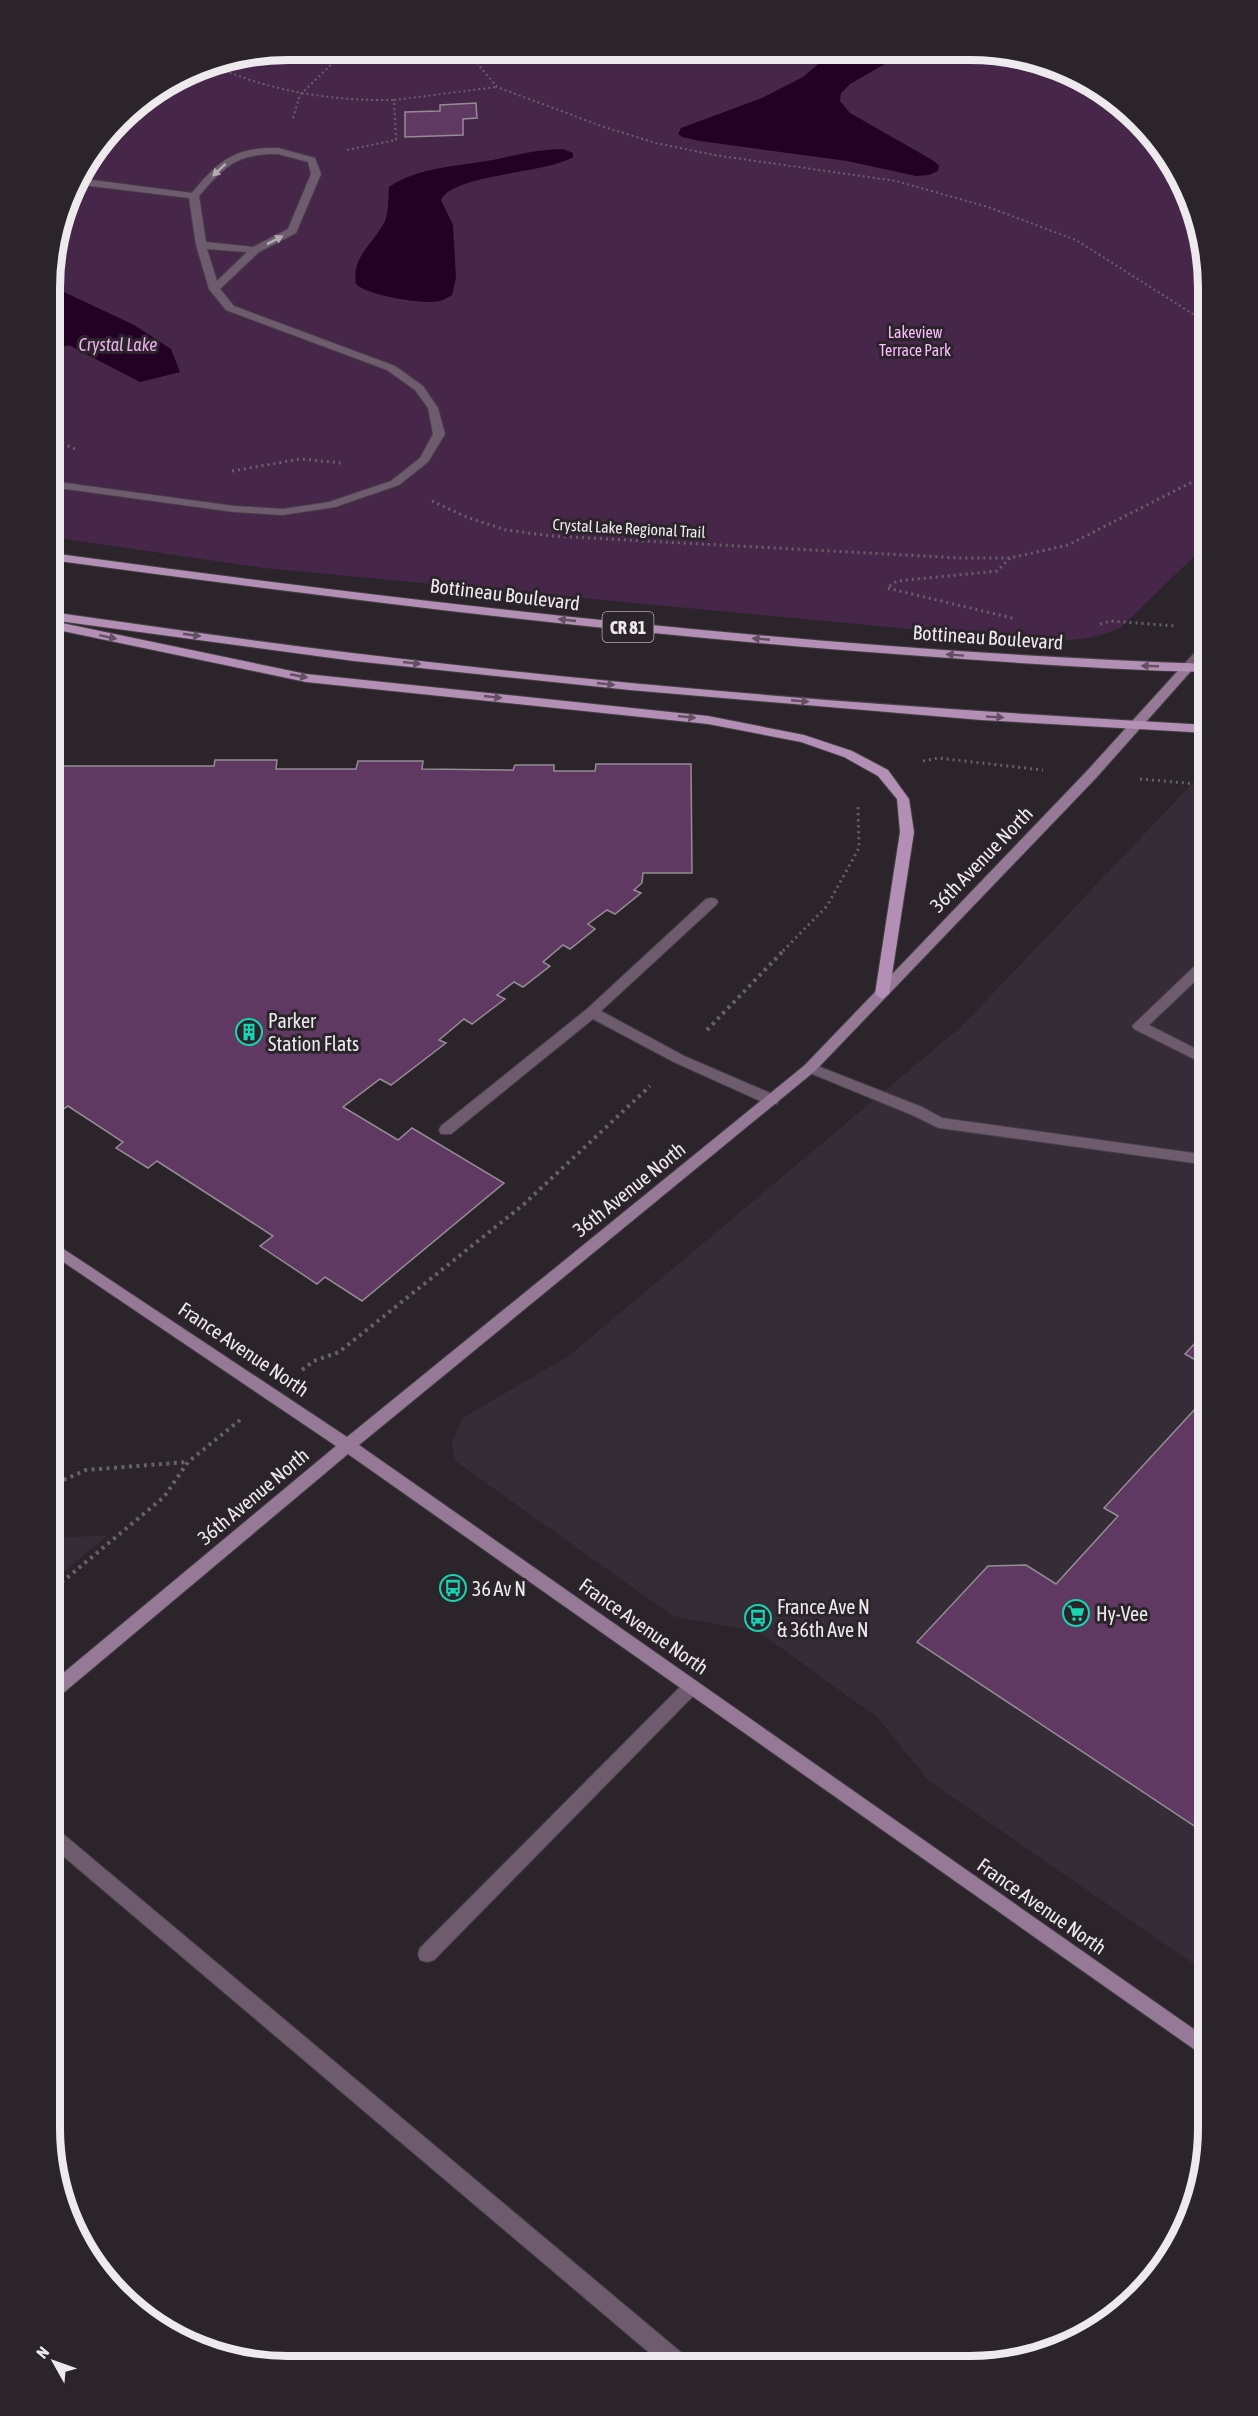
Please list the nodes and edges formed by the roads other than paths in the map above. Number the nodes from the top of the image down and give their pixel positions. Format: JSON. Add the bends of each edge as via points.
{"nodes":[{"id":1,"x":86,"y":182,"type":"edge"},
{"id":2,"x":194,"y":196,"type":"junction"},
{"id":3,"x":201,"y":245,"type":"junction"},
{"id":4,"x":255,"y":250,"type":"junction"},
{"id":5,"x":214,"y":290,"type":"junction"},
{"id":6,"x":60,"y":485,"type":"edge"},
{"id":7,"x":60,"y":557,"type":"edge"},
{"id":8,"x":60,"y":617,"type":"edge"},
{"id":9,"x":60,"y":627,"type":"edge"},
{"id":10,"x":1198,"y":656,"type":"edge"},
{"id":11,"x":1188,"y":667,"type":"junction"},
{"id":12,"x":1198,"y":668,"type":"edge"},
{"id":13,"x":1135,"y":724,"type":"junction"},
{"id":14,"x":1198,"y":728,"type":"edge"},
{"id":15,"x":711,"y":902,"type":"dead end"},
{"id":16,"x":1198,"y":970,"type":"edge"},
{"id":17,"x":882,"y":994,"type":"junction"},
{"id":18,"x":592,"y":1012,"type":"junction"},
{"id":19,"x":1198,"y":1056,"type":"edge"},
{"id":20,"x":810,"y":1068,"type":"junction"},
{"id":21,"x":772,"y":1100,"type":"junction"},
{"id":22,"x":446,"y":1130,"type":"dead end"},
{"id":23,"x":1198,"y":1159,"type":"edge"},
{"id":24,"x":60,"y":1252,"type":"edge"},
{"id":25,"x":346,"y":1447,"type":"junction"},
{"id":26,"x":60,"y":1686,"type":"edge"},
{"id":27,"x":691,"y":1687,"type":"junction"},
{"id":28,"x":60,"y":1841,"type":"edge"},
{"id":29,"x":427,"y":1954,"type":"dead end"},
{"id":30,"x":1198,"y":2043,"type":"edge"},
{"id":31,"x":670,"y":2356,"type":"edge"}],
"edges":[{"from":1,"to":2,"type":"street"},
{"from":2,"to":3,"type":"street"},
{"from":4,"to":2,"type":"street","one_way":true,"via":[[292,231],[316,174],[312,160],[269,151],[243,154],[221,165]]},
{"from":3,"to":4,"type":"street"},
{"from":3,"to":5,"type":"street"},
{"from":4,"to":5,"type":"street"},
{"from":5,"to":6,"type":"street","via":[[230,308],[391,368],[419,388],[434,408],[439,434],[424,460],[395,483],[331,505],[284,513]]},
{"from":11,"to":7,"type":"main road","name":"Bottineau Boulevard","number":"CR 81","one_way":true,"via":[[861,648],[630,628]]},
{"from":8,"to":13,"type":"main road","one_way":true,"via":[[354,657],[630,686],[981,716]]},
{"from":9,"to":17,"type":"main road","one_way":true,"via":[[306,678],[708,720],[804,739],[848,754],[883,773],[903,799],[907,832]]},
{"from":10,"to":11,"type":"street"},
{"from":11,"to":12,"type":"main road","name":"Bottineau Boulevard","number":"CR 81"},
{"from":11,"to":13,"type":"street","name":"36th Avenue North"},
{"from":13,"to":14,"type":"main road"},
{"from":13,"to":17,"type":"street","name":"36th Avenue North"},
{"from":15,"to":18,"type":"street"},
{"from":16,"to":19,"type":"street","via":[[1139,1026]]},
{"from":17,"to":20,"type":"street","name":"36th Avenue North"},
{"from":18,"to":21,"type":"street","via":[[679,1059]]},
{"from":18,"to":22,"type":"street"},
{"from":20,"to":21,"type":"street","name":"36th Avenue North"},
{"from":20,"to":23,"type":"street","via":[[939,1123]]},
{"from":21,"to":25,"type":"street","name":"36th Avenue North"},
{"from":24,"to":25,"type":"street","name":"France Avenue North","via":[[273,1393]]},
{"from":25,"to":26,"type":"street","name":"36th Avenue North"},
{"from":25,"to":27,"type":"street","name":"France Avenue North","via":[[427,1499]]},
{"from":27,"to":29,"type":"street"},
{"from":27,"to":30,"type":"street","name":"France Avenue North"},
{"from":28,"to":31,"type":"street"}]}
